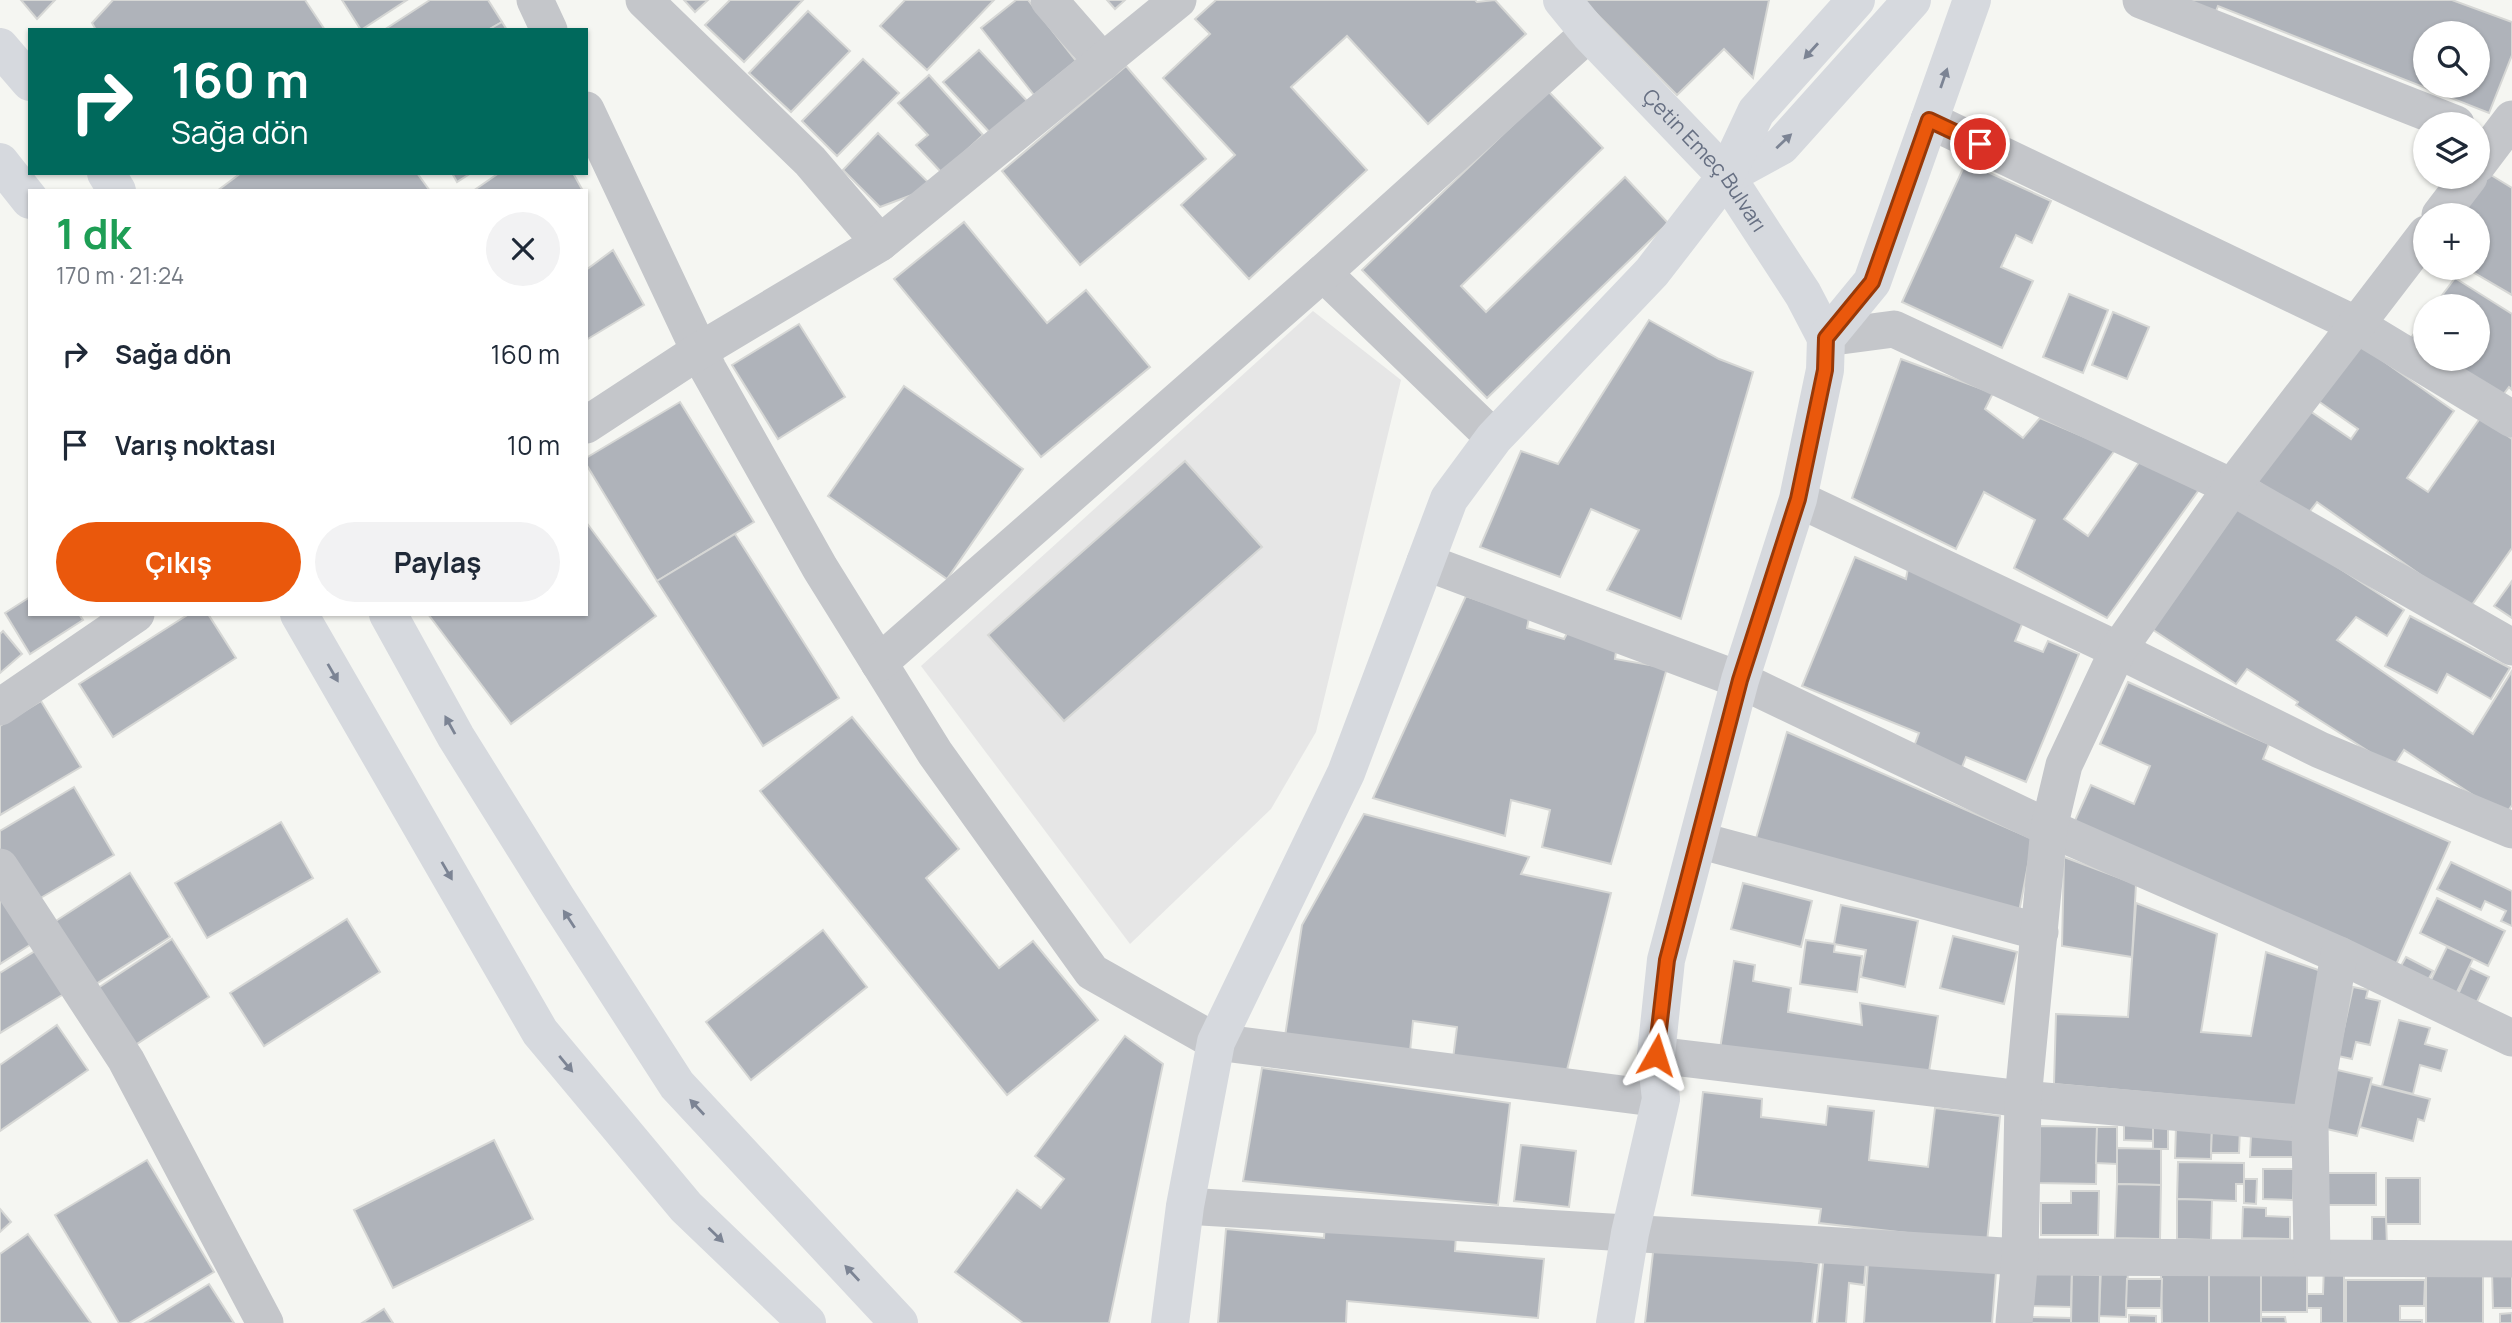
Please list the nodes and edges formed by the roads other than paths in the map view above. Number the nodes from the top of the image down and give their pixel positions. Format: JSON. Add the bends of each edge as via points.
{"nodes":[{"id":1,"x":535,"y":0,"type":"edge"},
{"id":2,"x":644,"y":0,"type":"edge"},
{"id":3,"x":1049,"y":0,"type":"edge"},
{"id":4,"x":1178,"y":0,"type":"edge"},
{"id":5,"x":1562,"y":0,"type":"edge"},
{"id":6,"x":1856,"y":0,"type":"edge"},
{"id":7,"x":1912,"y":0,"type":"edge"},
{"id":8,"x":1972,"y":0,"type":"edge"},
{"id":9,"x":2141,"y":0,"type":"edge"},
{"id":10,"x":548,"y":28,"type":"edge"},
{"id":11,"x":1590,"y":33,"type":"junction"},
{"id":12,"x":0,"y":47,"type":"edge"},
{"id":13,"x":1103,"y":62,"type":"junction"},
{"id":14,"x":28,"y":80,"type":"edge"},
{"id":15,"x":2426,"y":112,"type":"edge"},
{"id":16,"x":588,"y":114,"type":"edge"},
{"id":17,"x":1929,"y":120,"type":"junction"},
{"id":18,"x":0,"y":162,"type":"edge"},
{"id":19,"x":1726,"y":176,"type":"junction"},
{"id":20,"x":2460,"y":189,"type":"edge"},
{"id":21,"x":28,"y":197,"type":"edge"},
{"id":22,"x":2449,"y":203,"type":"edge"},
{"id":23,"x":880,"y":243,"type":"junction"},
{"id":24,"x":2413,"y":251,"type":"edge"},
{"id":25,"x":1323,"y":273,"type":"junction"},
{"id":26,"x":2357,"y":325,"type":"junction"},
{"id":27,"x":1826,"y":338,"type":"junction"},
{"id":28,"x":699,"y":351,"type":"junction"},
{"id":29,"x":2512,"y":419,"type":"edge"},
{"id":30,"x":588,"y":424,"type":"edge"},
{"id":31,"x":1494,"y":438,"type":"junction"},
{"id":32,"x":2232,"y":487,"type":"junction"},
{"id":33,"x":1798,"y":499,"type":"junction"},
{"id":34,"x":1425,"y":562,"type":"junction"},
{"id":35,"x":132,"y":616,"type":"edge"},
{"id":36,"x":300,"y":616,"type":"edge"},
{"id":37,"x":389,"y":616,"type":"edge"},
{"id":38,"x":2512,"y":647,"type":"edge"},
{"id":39,"x":2118,"y":650,"type":"junction"},
{"id":40,"x":879,"y":663,"type":"junction"},
{"id":41,"x":1740,"y":680,"type":"junction"},
{"id":42,"x":0,"y":707,"type":"edge"},
{"id":43,"x":2049,"y":828,"type":"junction"},
{"id":44,"x":2512,"y":830,"type":"edge"},
{"id":45,"x":1698,"y":840,"type":"junction"},
{"id":46,"x":0,"y":867,"type":"edge"},
{"id":47,"x":2040,"y":932,"type":"junction"},
{"id":48,"x":2339,"y":955,"type":"junction"},
{"id":49,"x":2512,"y":1038,"type":"edge"},
{"id":50,"x":1216,"y":1042,"type":"junction"},
{"id":51,"x":1656,"y":1055,"type":"junction"},
{"id":52,"x":1661,"y":1098,"type":"junction"},
{"id":53,"x":2023,"y":1099,"type":"junction"},
{"id":54,"x":2310,"y":1124,"type":"junction"},
{"id":55,"x":1185,"y":1206,"type":"junction"},
{"id":56,"x":1630,"y":1233,"type":"junction"},
{"id":57,"x":2020,"y":1257,"type":"junction"},
{"id":58,"x":2312,"y":1257,"type":"junction"},
{"id":59,"x":2512,"y":1259,"type":"edge"},
{"id":60,"x":265,"y":1323,"type":"edge"},
{"id":61,"x":807,"y":1323,"type":"edge"},
{"id":62,"x":899,"y":1323,"type":"edge"},
{"id":63,"x":1170,"y":1323,"type":"edge"},
{"id":64,"x":1615,"y":1323,"type":"edge"},
{"id":65,"x":2014,"y":1323,"type":"edge"}],
"edges":[{"from":1,"to":10,"type":"street"},
{"from":2,"to":23,"type":"street","via":[[810,161]]},
{"from":3,"to":13,"type":"street"},
{"from":4,"to":13,"type":"street"},
{"from":5,"to":11,"type":"street","name":"Çetin Emeç Bulvarı"},
{"from":6,"to":19,"type":"street","one_way":true,"via":[[1756,112]]},
{"from":19,"to":7,"type":"street","one_way":true,"via":[[1781,146]]},
{"from":17,"to":8,"type":"street","one_way":true},
{"from":9,"to":15,"type":"street"},
{"from":11,"to":19,"type":"street","name":"Çetin Emeç Bulvarı"},
{"from":11,"to":25,"type":"street"},
{"from":12,"to":14,"type":"street"},
{"from":13,"to":23,"type":"street"},
{"from":16,"to":28,"type":"street"},
{"from":17,"to":26,"type":"street"},
{"from":17,"to":27,"type":"street","via":[[1872,282]]},
{"from":18,"to":21,"type":"street"},
{"from":19,"to":27,"type":"street","name":"Çetin Emeç Bulvarı","via":[[1803,294]]},
{"from":19,"to":31,"type":"street","via":[[1652,272]]},
{"from":20,"to":22,"type":"street"},
{"from":23,"to":28,"type":"street"},
{"from":24,"to":26,"type":"street"},
{"from":25,"to":31,"type":"street"},
{"from":25,"to":40,"type":"street"},
{"from":26,"to":29,"type":"street"},
{"from":26,"to":32,"type":"street"},
{"from":27,"to":32,"type":"street","via":[[1894,328]]},
{"from":27,"to":33,"type":"street","via":[[1825,370]]},
{"from":28,"to":30,"type":"street"},
{"from":28,"to":40,"type":"street","via":[[820,568]]},
{"from":31,"to":34,"type":"street","via":[[1449,499]]},
{"from":32,"to":38,"type":"street"},
{"from":32,"to":39,"type":"street"},
{"from":33,"to":39,"type":"street"},
{"from":33,"to":41,"type":"street"},
{"from":34,"to":41,"type":"street"},
{"from":34,"to":50,"type":"street","via":[[1346,773]]},
{"from":35,"to":42,"type":"street"},
{"from":36,"to":61,"type":"street","one_way":true,"via":[[540,1032],[686,1207]]},
{"from":62,"to":37,"type":"street","one_way":true,"via":[[677,1085],[556,900],[456,737]]},
{"from":39,"to":43,"type":"street","via":[[2064,765]]},
{"from":39,"to":44,"type":"street","via":[[2319,750]]},
{"from":40,"to":50,"type":"street","via":[[935,753],[1093,972]]},
{"from":41,"to":43,"type":"street"},
{"from":41,"to":45,"type":"street"},
{"from":43,"to":47,"type":"street"},
{"from":43,"to":48,"type":"street"},
{"from":45,"to":47,"type":"street"},
{"from":45,"to":51,"type":"street","via":[[1667,960]]},
{"from":46,"to":60,"type":"street","via":[[126,1060]]},
{"from":47,"to":53,"type":"street"},
{"from":48,"to":49,"type":"street"},
{"from":48,"to":54,"type":"street"},
{"from":50,"to":52,"type":"street"},
{"from":50,"to":55,"type":"street"},
{"from":51,"to":52,"type":"street"},
{"from":51,"to":53,"type":"street"},
{"from":52,"to":56,"type":"street"},
{"from":53,"to":54,"type":"street"},
{"from":53,"to":57,"type":"street"},
{"from":54,"to":58,"type":"street"},
{"from":55,"to":56,"type":"street"},
{"from":55,"to":63,"type":"street"},
{"from":56,"to":57,"type":"street"},
{"from":56,"to":64,"type":"street"},
{"from":57,"to":58,"type":"street"},
{"from":57,"to":65,"type":"street"},
{"from":58,"to":59,"type":"street"}]}
